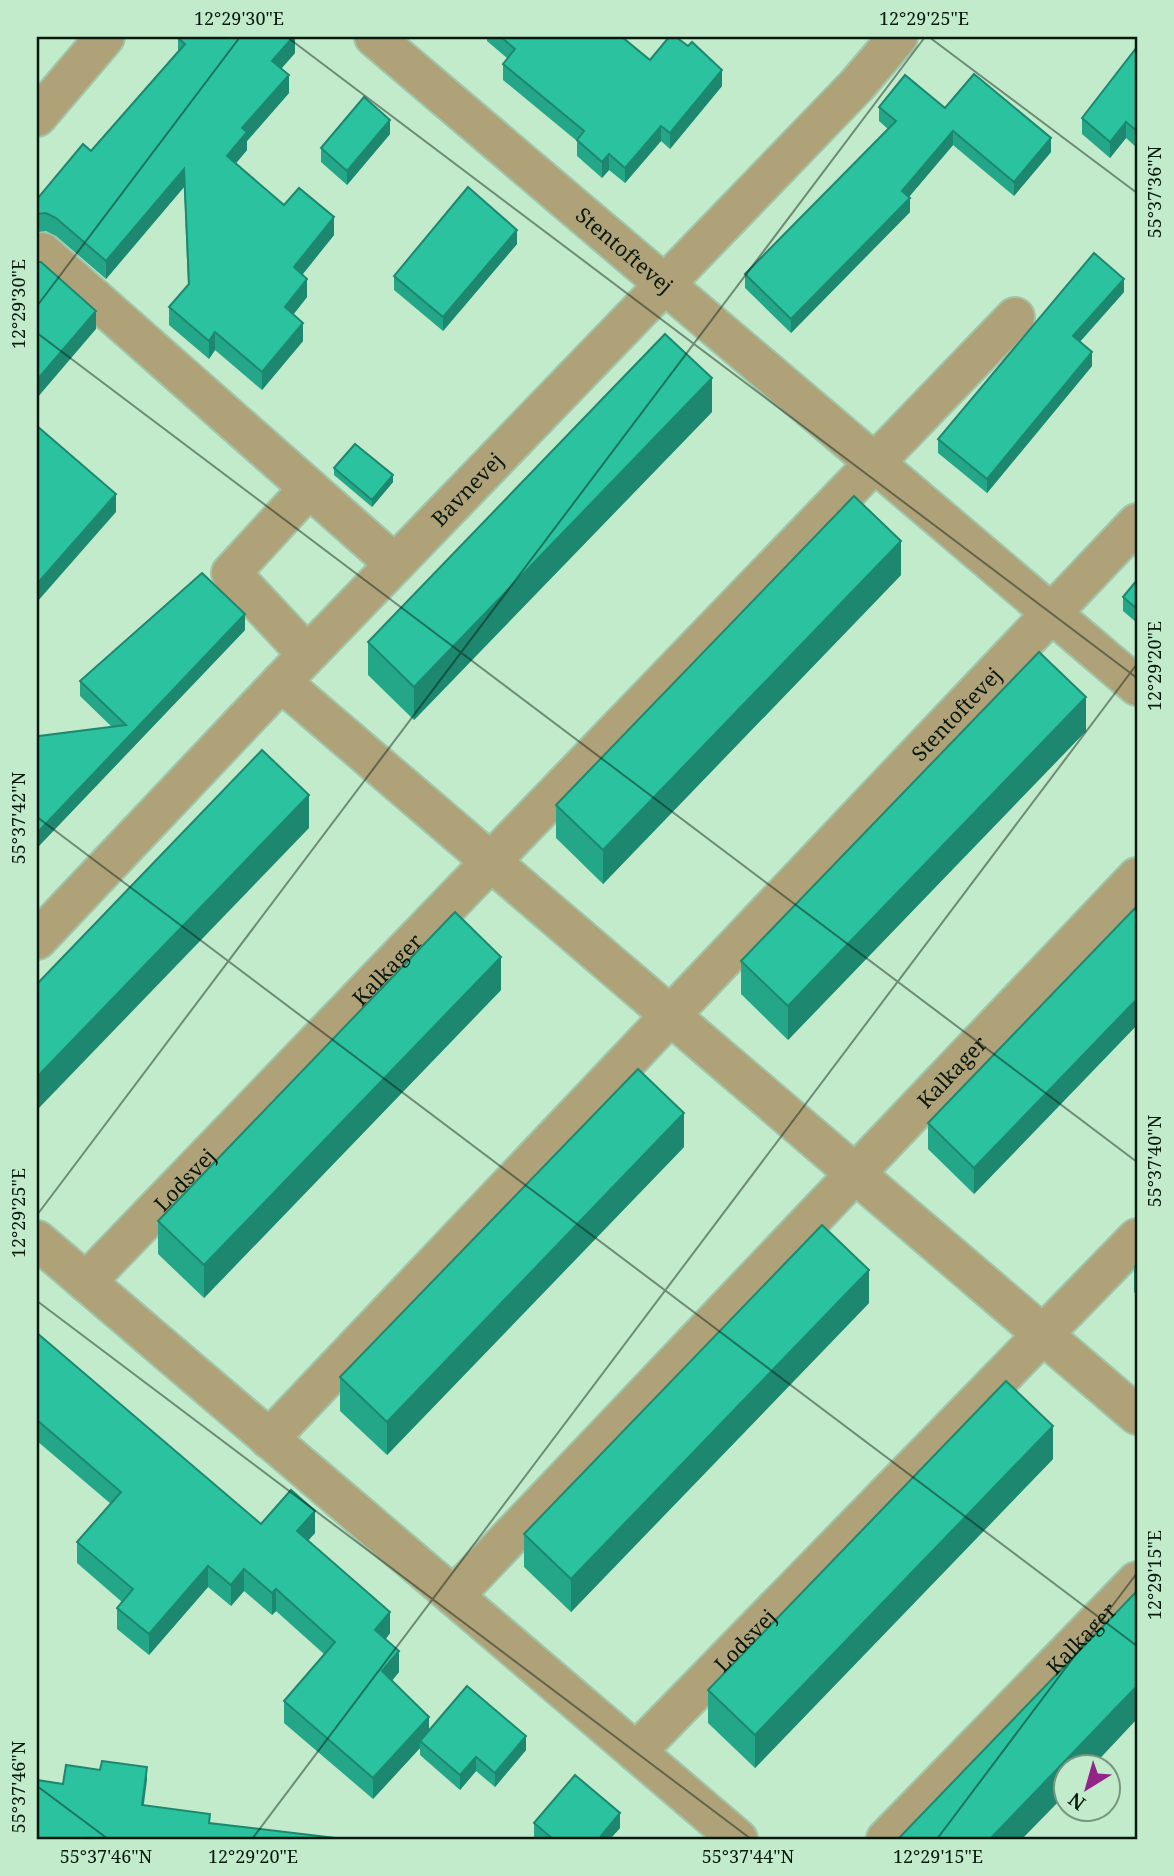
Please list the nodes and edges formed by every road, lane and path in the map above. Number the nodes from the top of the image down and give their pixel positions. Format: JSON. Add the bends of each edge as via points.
{"nodes":[{"id":1,"x":105,"y":37,"type":"edge"},
{"id":2,"x":374,"y":37,"type":"edge"},
{"id":3,"x":898,"y":37,"type":"edge"},
{"id":4,"x":37,"y":117,"type":"edge"},
{"id":5,"x":37,"y":259,"type":"edge"},
{"id":6,"x":664,"y":285,"type":"junction"},
{"id":7,"x":1014,"y":317,"type":"dead end"},
{"id":8,"x":874,"y":464,"type":"junction"},
{"id":9,"x":309,"y":488,"type":"junction"},
{"id":10,"x":1137,"y":523,"type":"edge"},
{"id":11,"x":395,"y":564,"type":"junction"},
{"id":12,"x":1051,"y":614,"type":"junction"},
{"id":13,"x":307,"y":654,"type":"junction"},
{"id":14,"x":281,"y":682,"type":"junction"},
{"id":15,"x":1137,"y":687,"type":"edge"},
{"id":16,"x":491,"y":862,"type":"junction"},
{"id":17,"x":1137,"y":877,"type":"edge"},
{"id":18,"x":37,"y":940,"type":"edge"},
{"id":19,"x":671,"y":1015,"type":"junction"},
{"id":20,"x":283,"y":1079,"type":"joint"},
{"id":21,"x":855,"y":1174,"type":"junction"},
{"id":22,"x":1137,"y":1238,"type":"edge"},
{"id":23,"x":37,"y":1240,"type":"edge"},
{"id":24,"x":86,"y":1282,"type":"junction"},
{"id":25,"x":1043,"y":1334,"type":"junction"},
{"id":26,"x":1137,"y":1415,"type":"edge"},
{"id":27,"x":269,"y":1439,"type":"junction"},
{"id":28,"x":1137,"y":1581,"type":"edge"},
{"id":29,"x":454,"y":1596,"type":"junction"},
{"id":30,"x":636,"y":1752,"type":"junction"},
{"id":31,"x":737,"y":1839,"type":"edge"},
{"id":32,"x":886,"y":1839,"type":"edge"}],
"edges":[{"from":1,"to":4,"type":"street"},
{"from":2,"to":6,"type":"street","name":"Stentoftevej"},
{"from":3,"to":6,"type":"street","name":"Bavnevej"},
{"from":5,"to":9,"type":"street","via":[[42,252]]},
{"from":6,"to":8,"type":"street","name":"Stentoftevej"},
{"from":6,"to":11,"type":"street","name":"Bavnevej"},
{"from":7,"to":8,"type":"street"},
{"from":8,"to":12,"type":"street","name":"Stentoftevej"},
{"from":8,"to":16,"type":"street","name":"Kalkager"},
{"from":9,"to":11,"type":"street"},
{"from":9,"to":13,"type":"street","via":[[231,573]]},
{"from":10,"to":12,"type":"street","name":"Stentoftevej"},
{"from":11,"to":13,"type":"street","name":"Bavnevej"},
{"from":12,"to":15,"type":"street","name":"Stentoftevej"},
{"from":12,"to":19,"type":"street","name":"Stentoftevej"},
{"from":13,"to":14,"type":"street","name":"Bavnevej"},
{"from":14,"to":16,"type":"street"},
{"from":14,"to":18,"type":"street","name":"Bavnevej"},
{"from":16,"to":19,"type":"street"},
{"from":16,"to":20,"type":"street","name":"Kalkager"},
{"from":17,"to":21,"type":"street","name":"Kalkager"},
{"from":19,"to":21,"type":"street"},
{"from":19,"to":27,"type":"street"},
{"from":20,"to":24,"type":"street","name":"Lodsvej"},
{"from":21,"to":25,"type":"street"},
{"from":21,"to":29,"type":"street","name":"Kalkager"},
{"from":22,"to":25,"type":"street"},
{"from":23,"to":24,"type":"street"},
{"from":24,"to":27,"type":"street"},
{"from":25,"to":26,"type":"street"},
{"from":25,"to":30,"type":"street","name":"Lodsvej"},
{"from":27,"to":29,"type":"street"},
{"from":28,"to":32,"type":"street","name":"Kalkager"},
{"from":29,"to":30,"type":"street"},
{"from":30,"to":31,"type":"street"}]}
